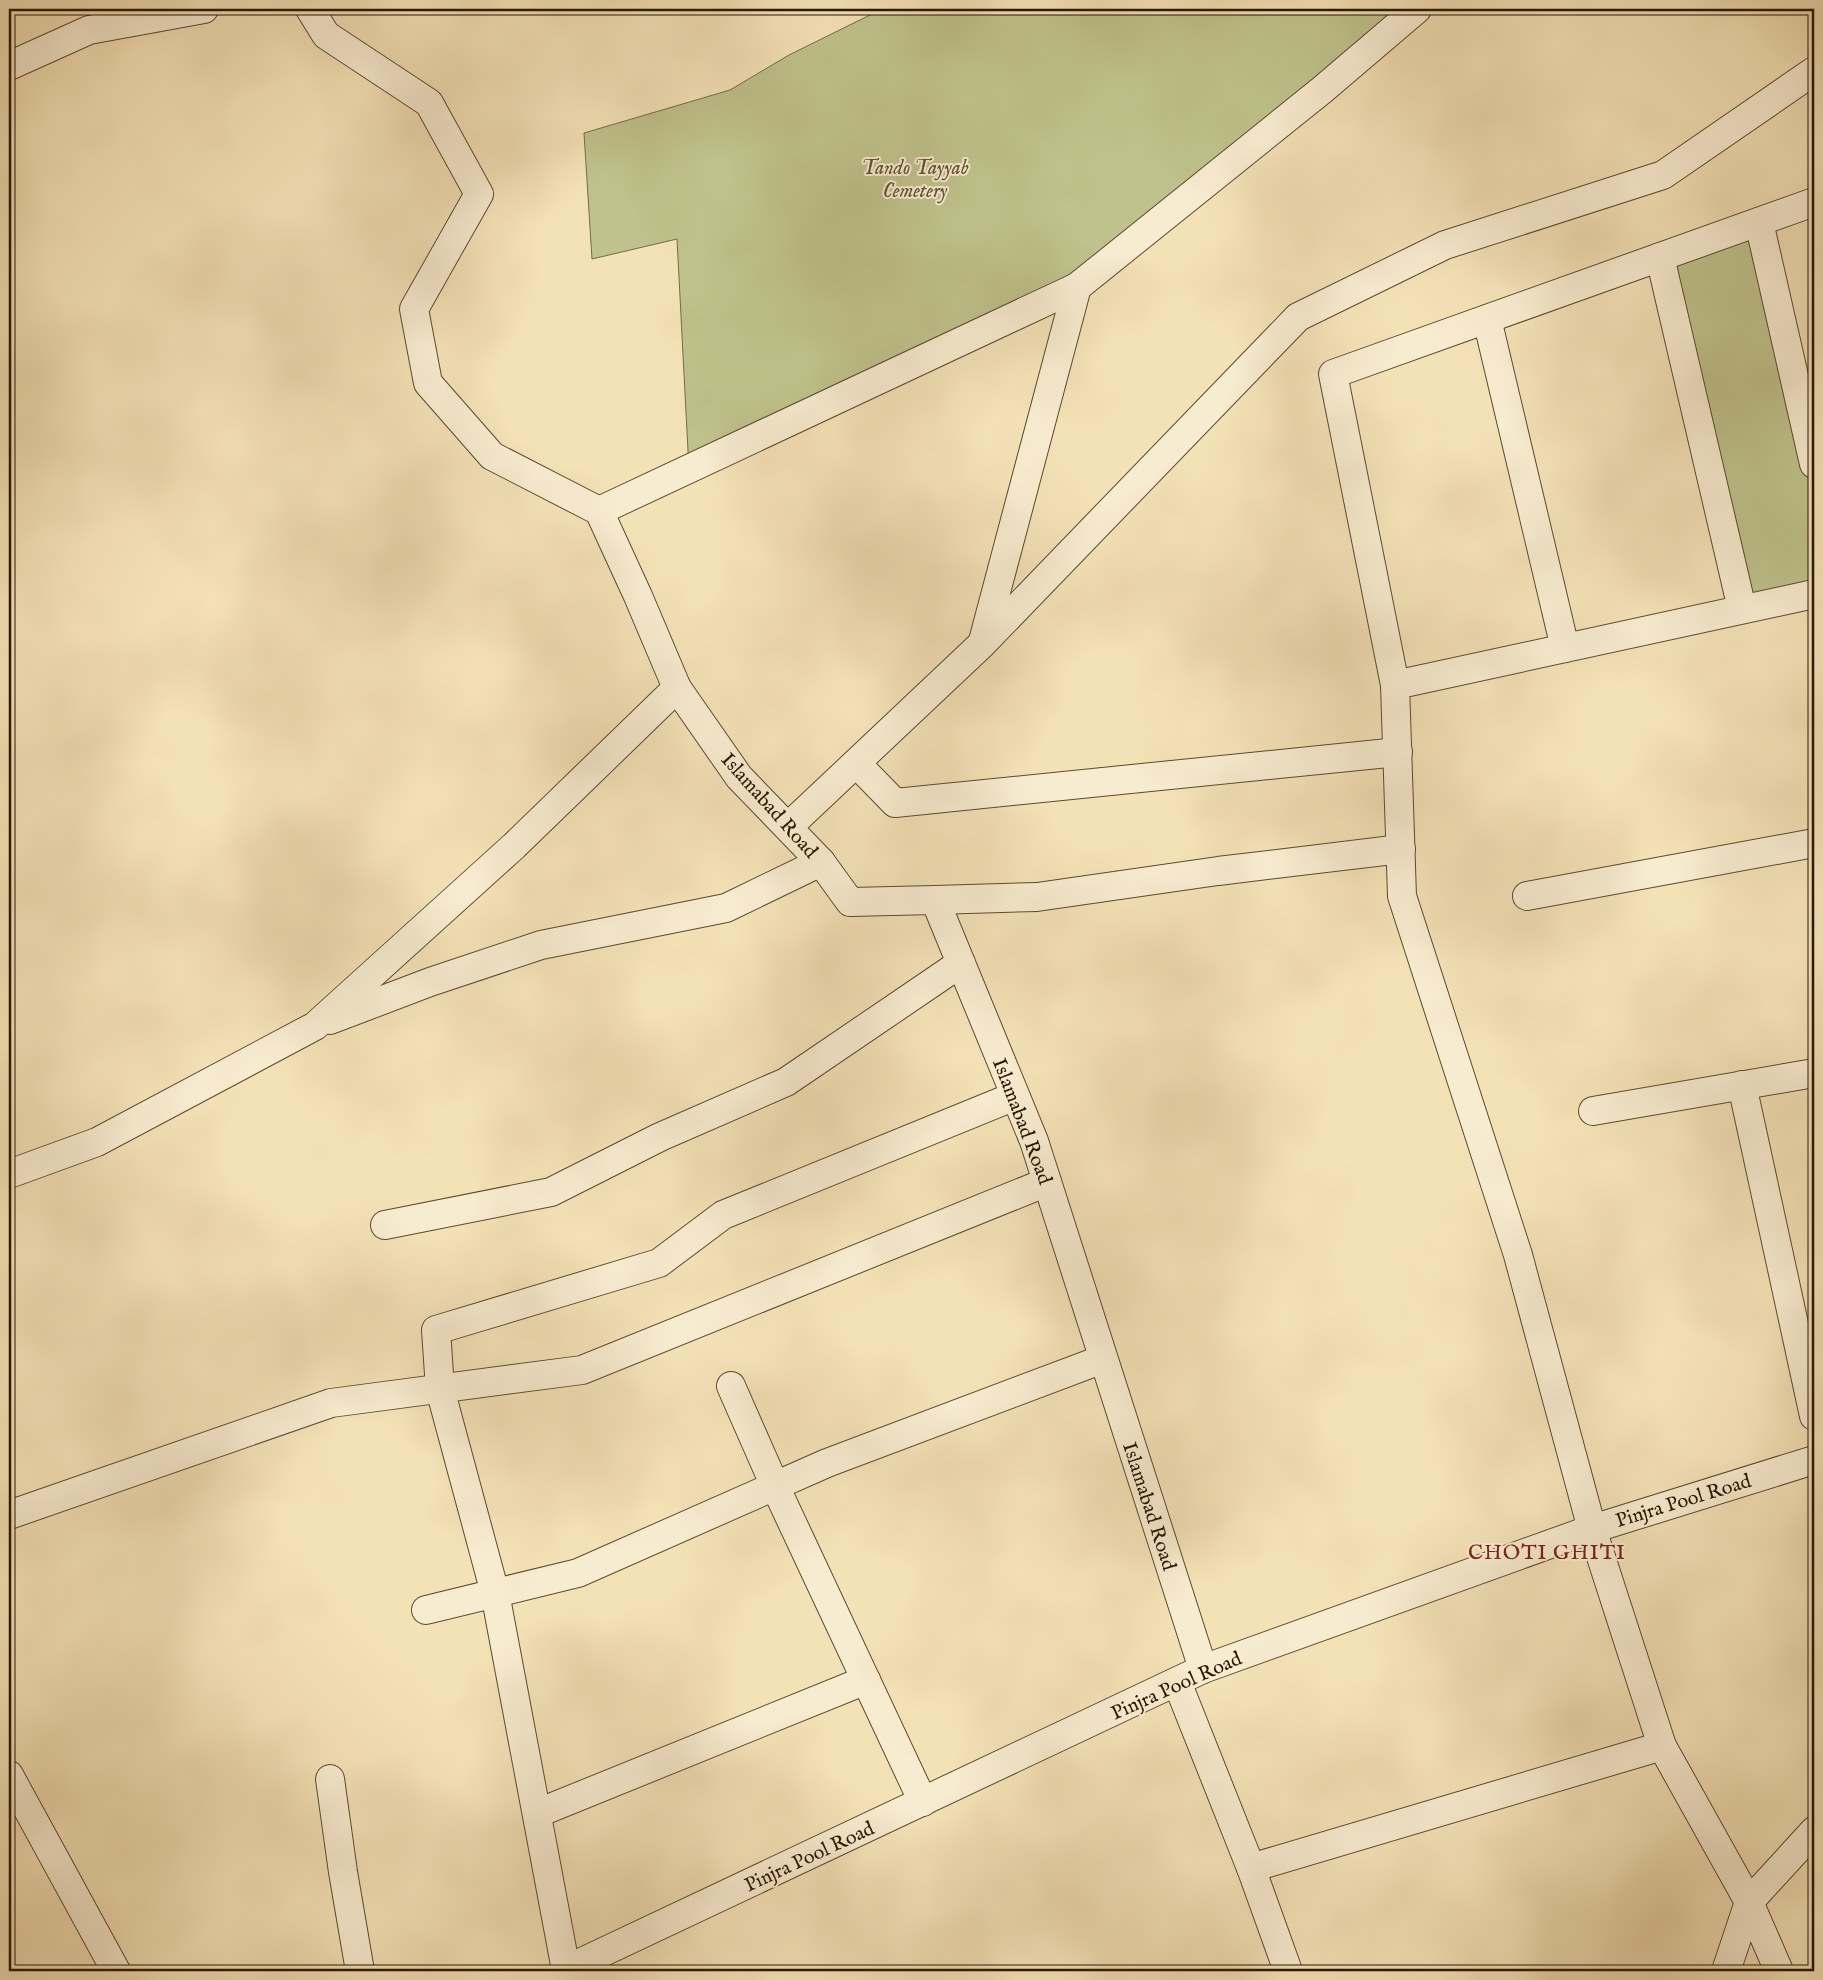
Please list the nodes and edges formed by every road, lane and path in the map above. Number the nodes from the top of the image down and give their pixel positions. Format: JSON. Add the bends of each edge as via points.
{"nodes":[{"id":1,"x":204,"y":9,"type":"edge"},
{"id":2,"x":310,"y":9,"type":"edge"},
{"id":3,"x":1417,"y":9,"type":"edge"},
{"id":4,"x":9,"y":66,"type":"edge"},
{"id":5,"x":1814,"y":71,"type":"edge"},
{"id":6,"x":1814,"y":202,"type":"edge"},
{"id":7,"x":1759,"y":222,"type":"junction"},
{"id":8,"x":1660,"y":257,"type":"junction"},
{"id":9,"x":1077,"y":286,"type":"junction"},
{"id":10,"x":1487,"y":319,"type":"junction"},
{"id":11,"x":1814,"y":464,"type":"edge"},
{"id":12,"x":599,"y":511,"type":"junction"},
{"id":13,"x":1814,"y":594,"type":"edge"},
{"id":14,"x":1742,"y":610,"type":"junction"},
{"id":15,"x":982,"y":644,"type":"junction"},
{"id":16,"x":1566,"y":648,"type":"junction"},
{"id":17,"x":1395,"y":685,"type":"junction"},
{"id":18,"x":677,"y":688,"type":"junction"},
{"id":19,"x":1398,"y":752,"type":"junction"},
{"id":20,"x":856,"y":763,"type":"junction"},
{"id":21,"x":788,"y":826,"type":"junction"},
{"id":22,"x":1814,"y":843,"type":"edge"},
{"id":23,"x":1401,"y":849,"type":"junction"},
{"id":24,"x":821,"y":862,"type":"junction"},
{"id":25,"x":1527,"y":896,"type":"dead end"},
{"id":26,"x":936,"y":900,"type":"junction"},
{"id":27,"x":961,"y":963,"type":"junction"},
{"id":28,"x":315,"y":1026,"type":"junction"},
{"id":29,"x":1814,"y":1073,"type":"edge"},
{"id":30,"x":1742,"y":1085,"type":"junction"},
{"id":31,"x":1015,"y":1096,"type":"junction"},
{"id":32,"x":1592,"y":1111,"type":"dead end"},
{"id":33,"x":9,"y":1174,"type":"edge"},
{"id":34,"x":1047,"y":1182,"type":"junction"},
{"id":35,"x":385,"y":1225,"type":"dead end"},
{"id":36,"x":1103,"y":1359,"type":"junction"},
{"id":37,"x":731,"y":1386,"type":"dead end"},
{"id":38,"x":440,"y":1389,"type":"junction"},
{"id":39,"x":1814,"y":1416,"type":"edge"},
{"id":40,"x":1814,"y":1460,"type":"edge"},
{"id":41,"x":775,"y":1486,"type":"junction"},
{"id":42,"x":9,"y":1514,"type":"edge"},
{"id":43,"x":1592,"y":1528,"type":"junction"},
{"id":44,"x":495,"y":1593,"type":"junction"},
{"id":45,"x":426,"y":1610,"type":"dead end"},
{"id":46,"x":1203,"y":1669,"type":"junction"},
{"id":47,"x":866,"y":1680,"type":"junction"},
{"id":48,"x":1177,"y":1682,"type":"junction"},
{"id":49,"x":1662,"y":1746,"type":"junction"},
{"id":50,"x":9,"y":1775,"type":"edge"},
{"id":51,"x":330,"y":1779,"type":"dead end"},
{"id":52,"x":923,"y":1802,"type":"junction"},
{"id":53,"x":538,"y":1812,"type":"junction"},
{"id":54,"x":1814,"y":1831,"type":"edge"},
{"id":55,"x":1251,"y":1868,"type":"junction"},
{"id":56,"x":1749,"y":1902,"type":"junction"},
{"id":57,"x":565,"y":1970,"type":"edge"},
{"id":58,"x":116,"y":1971,"type":"edge"},
{"id":59,"x":360,"y":1971,"type":"edge"},
{"id":60,"x":1288,"y":1971,"type":"edge"},
{"id":61,"x":1726,"y":1971,"type":"edge"},
{"id":62,"x":1779,"y":1971,"type":"edge"}],
"edges":[{"from":1,"to":4,"type":"street","via":[[89,30]]},
{"from":2,"to":12,"type":"street","via":[[326,35],[429,103],[479,194],[414,309],[428,383],[492,456]]},
{"from":3,"to":9,"type":"street","via":[[1322,90]]},
{"from":5,"to":15,"type":"street","via":[[1663,174],[1445,245],[1298,317]]},
{"from":6,"to":7,"type":"street"},
{"from":7,"to":8,"type":"street"},
{"from":7,"to":11,"type":"street"},
{"from":8,"to":10,"type":"street"},
{"from":8,"to":14,"type":"street"},
{"from":9,"to":12,"type":"street"},
{"from":9,"to":15,"type":"street"},
{"from":10,"to":16,"type":"street"},
{"from":10,"to":17,"type":"street","via":[[1333,374]]},
{"from":12,"to":18,"type":"street","name":"Islamabad Road"},
{"from":13,"to":14,"type":"street"},
{"from":14,"to":16,"type":"street"},
{"from":15,"to":20,"type":"street"},
{"from":16,"to":17,"type":"street"},
{"from":17,"to":19,"type":"street"},
{"from":18,"to":21,"type":"street","name":"Islamabad Road","via":[[739,777]]},
{"from":18,"to":28,"type":"street","via":[[514,846]]},
{"from":19,"to":20,"type":"street","via":[[895,803]]},
{"from":19,"to":23,"type":"street"},
{"from":20,"to":21,"type":"street"},
{"from":21,"to":24,"type":"street","name":"Islamabad Road"},
{"from":22,"to":25,"type":"street"},
{"from":23,"to":26,"type":"street","via":[[1218,870],[1037,897]]},
{"from":23,"to":43,"type":"street","via":[[1402,896],[1518,1255]]},
{"from":24,"to":26,"type":"street","name":"Islamabad Road","via":[[850,902]]},
{"from":24,"to":28,"type":"street","via":[[726,908],[542,945],[430,982]]},
{"from":26,"to":27,"type":"street","name":"Islamabad Road"},
{"from":27,"to":31,"type":"street","name":"Islamabad Road"},
{"from":27,"to":35,"type":"street","via":[[786,1082],[660,1137],[551,1192]]},
{"from":28,"to":33,"type":"street","via":[[97,1142]]},
{"from":29,"to":30,"type":"street"},
{"from":30,"to":32,"type":"street"},
{"from":30,"to":39,"type":"street"},
{"from":31,"to":34,"type":"street","name":"Islamabad Road"},
{"from":31,"to":38,"type":"street","via":[[723,1215],[659,1263],[436,1330]]},
{"from":34,"to":36,"type":"street","name":"Islamabad Road"},
{"from":34,"to":38,"type":"street","via":[[582,1370]]},
{"from":36,"to":41,"type":"street"},
{"from":36,"to":46,"type":"street","name":"Islamabad Road"},
{"from":37,"to":41,"type":"street"},
{"from":38,"to":42,"type":"street","via":[[330,1403]]},
{"from":38,"to":44,"type":"street"},
{"from":40,"to":43,"type":"street","name":"Pinjra Pool Road"},
{"from":41,"to":44,"type":"street","via":[[578,1574]]},
{"from":41,"to":47,"type":"street"},
{"from":43,"to":46,"type":"street","name":"Pinjra Pool Road"},
{"from":43,"to":49,"type":"street"},
{"from":44,"to":45,"type":"street"},
{"from":44,"to":53,"type":"street"},
{"from":46,"to":48,"type":"street","name":"Pinjra Pool Road"},
{"from":47,"to":52,"type":"street"},
{"from":47,"to":53,"type":"street"},
{"from":48,"to":52,"type":"street","name":"Pinjra Pool Road"},
{"from":48,"to":55,"type":"street"},
{"from":49,"to":55,"type":"street"},
{"from":49,"to":56,"type":"street"},
{"from":50,"to":58,"type":"street"},
{"from":51,"to":59,"type":"street"},
{"from":52,"to":57,"type":"street","name":"Pinjra Pool Road"},
{"from":53,"to":57,"type":"street"},
{"from":54,"to":56,"type":"street"},
{"from":55,"to":60,"type":"street"},
{"from":56,"to":61,"type":"street"},
{"from":56,"to":62,"type":"street"}]}
